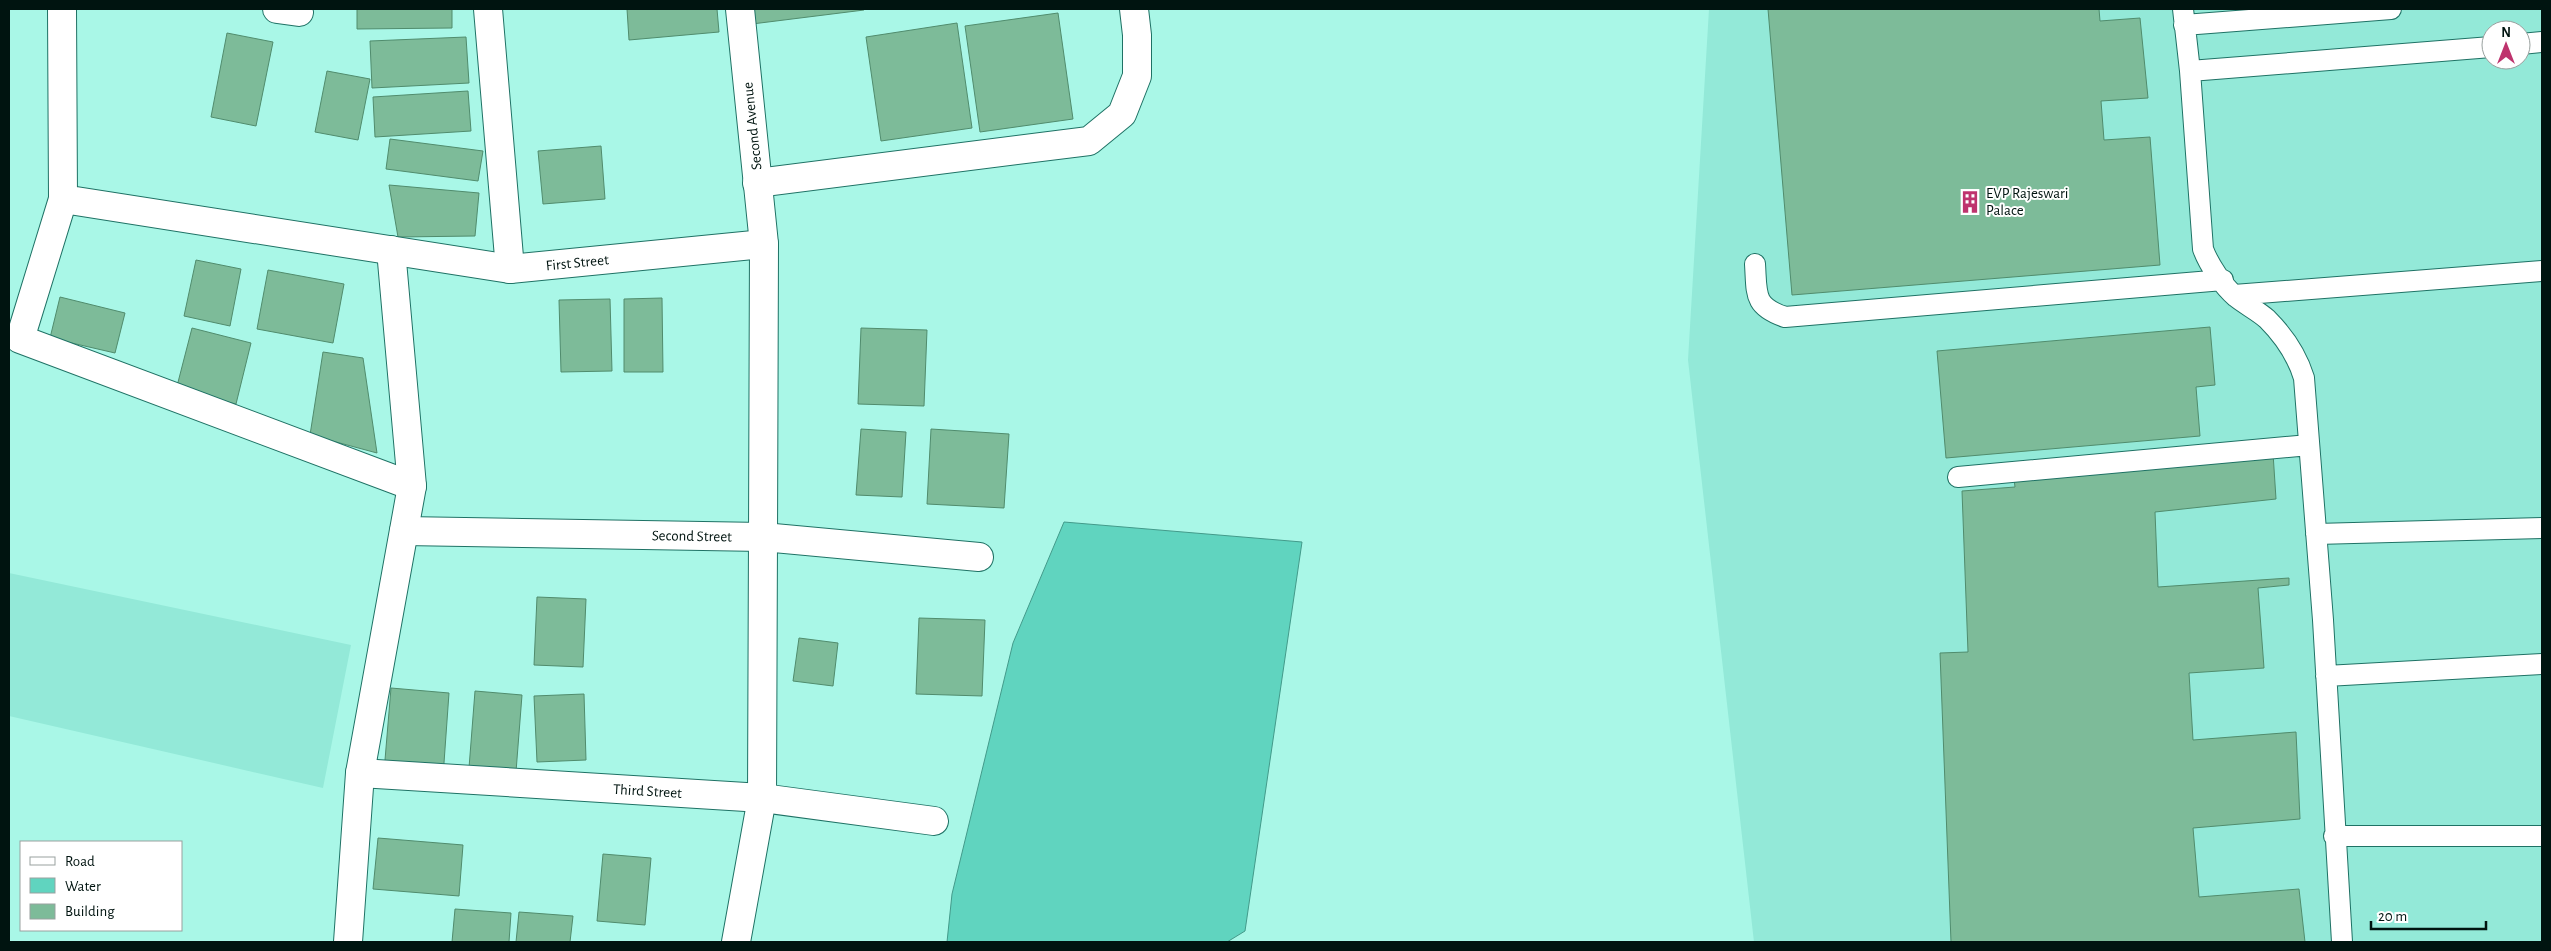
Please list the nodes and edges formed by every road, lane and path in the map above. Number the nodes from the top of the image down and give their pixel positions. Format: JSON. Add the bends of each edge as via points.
{"nodes":[{"id":1,"x":62,"y":9,"type":"edge"},
{"id":2,"x":488,"y":9,"type":"edge"},
{"id":3,"x":740,"y":9,"type":"edge"},
{"id":4,"x":1134,"y":9,"type":"edge"},
{"id":5,"x":2391,"y":9,"type":"edge"},
{"id":6,"x":2183,"y":17,"type":"edge"},
{"id":7,"x":2481,"y":48,"type":"edge"},
{"id":8,"x":2190,"y":71,"type":"junction"},
{"id":9,"x":758,"y":183,"type":"junction"},
{"id":10,"x":63,"y":199,"type":"junction"},
{"id":11,"x":764,"y":244,"type":"junction"},
{"id":12,"x":391,"y":250,"type":"junction"},
{"id":13,"x":1755,"y":264,"type":"dead end"},
{"id":14,"x":510,"y":269,"type":"junction"},
{"id":15,"x":2542,"y":272,"type":"edge"},
{"id":16,"x":2229,"y":288,"type":"junction"},
{"id":17,"x":14,"y":337,"type":"edge"},
{"id":18,"x":2310,"y":445,"type":"junction"},
{"id":19,"x":1958,"y":477,"type":"dead end"},
{"id":20,"x":412,"y":486,"type":"junction"},
{"id":21,"x":2542,"y":528,"type":"edge"},
{"id":22,"x":404,"y":531,"type":"junction"},
{"id":23,"x":2316,"y":534,"type":"junction"},
{"id":24,"x":763,"y":538,"type":"junction"},
{"id":25,"x":979,"y":557,"type":"dead end"},
{"id":26,"x":2542,"y":664,"type":"edge"},
{"id":27,"x":2326,"y":676,"type":"junction"},
{"id":28,"x":360,"y":773,"type":"junction"},
{"id":29,"x":762,"y":798,"type":"junction"},
{"id":30,"x":934,"y":821,"type":"dead end"},
{"id":31,"x":2334,"y":836,"type":"junction"},
{"id":32,"x":2542,"y":836,"type":"edge"},
{"id":33,"x":348,"y":942,"type":"edge"},
{"id":34,"x":736,"y":942,"type":"edge"},
{"id":35,"x":2342,"y":942,"type":"edge"}],
"edges":[{"from":1,"to":10,"type":"street"},
{"from":2,"to":14,"type":"street"},
{"from":3,"to":9,"type":"street","name":"Second Avenue"},
{"from":4,"to":9,"type":"street","via":[[1137,76],[1122,114],[1089,141]]},
{"from":5,"to":6,"type":"lane"},
{"from":6,"to":8,"type":"lane"},
{"from":7,"to":8,"type":"lane"},
{"from":8,"to":16,"type":"lane","via":[[2203,250]]},
{"from":9,"to":11,"type":"street","name":"Second Avenue"},
{"from":10,"to":12,"type":"street","name":"First Street"},
{"from":10,"to":17,"type":"street"},
{"from":11,"to":14,"type":"street","name":"First Street"},
{"from":11,"to":24,"type":"street","name":"Second Avenue"},
{"from":12,"to":14,"type":"street","name":"First Street"},
{"from":12,"to":20,"type":"street"},
{"from":13,"to":16,"type":"lane","via":[[1757,298],[1767,311],[1785,317]]},
{"from":15,"to":16,"type":"lane"},
{"from":16,"to":18,"type":"lane","via":[[2282,335],[2300,365]]},
{"from":17,"to":20,"type":"street"},
{"from":18,"to":19,"type":"lane"},
{"from":18,"to":23,"type":"lane"},
{"from":20,"to":22,"type":"street"},
{"from":21,"to":23,"type":"lane"},
{"from":22,"to":24,"type":"street","name":"Second Street"},
{"from":22,"to":28,"type":"street"},
{"from":23,"to":27,"type":"lane"},
{"from":24,"to":25,"type":"street","name":"Second Street"},
{"from":24,"to":29,"type":"street","name":"Second Avenue"},
{"from":26,"to":27,"type":"lane"},
{"from":27,"to":31,"type":"lane"},
{"from":28,"to":29,"type":"street","name":"Third Street"},
{"from":28,"to":33,"type":"street"},
{"from":29,"to":30,"type":"street","name":"Third Street"},
{"from":29,"to":34,"type":"street","name":"Second Avenue"},
{"from":31,"to":32,"type":"lane"},
{"from":31,"to":35,"type":"lane"}]}
